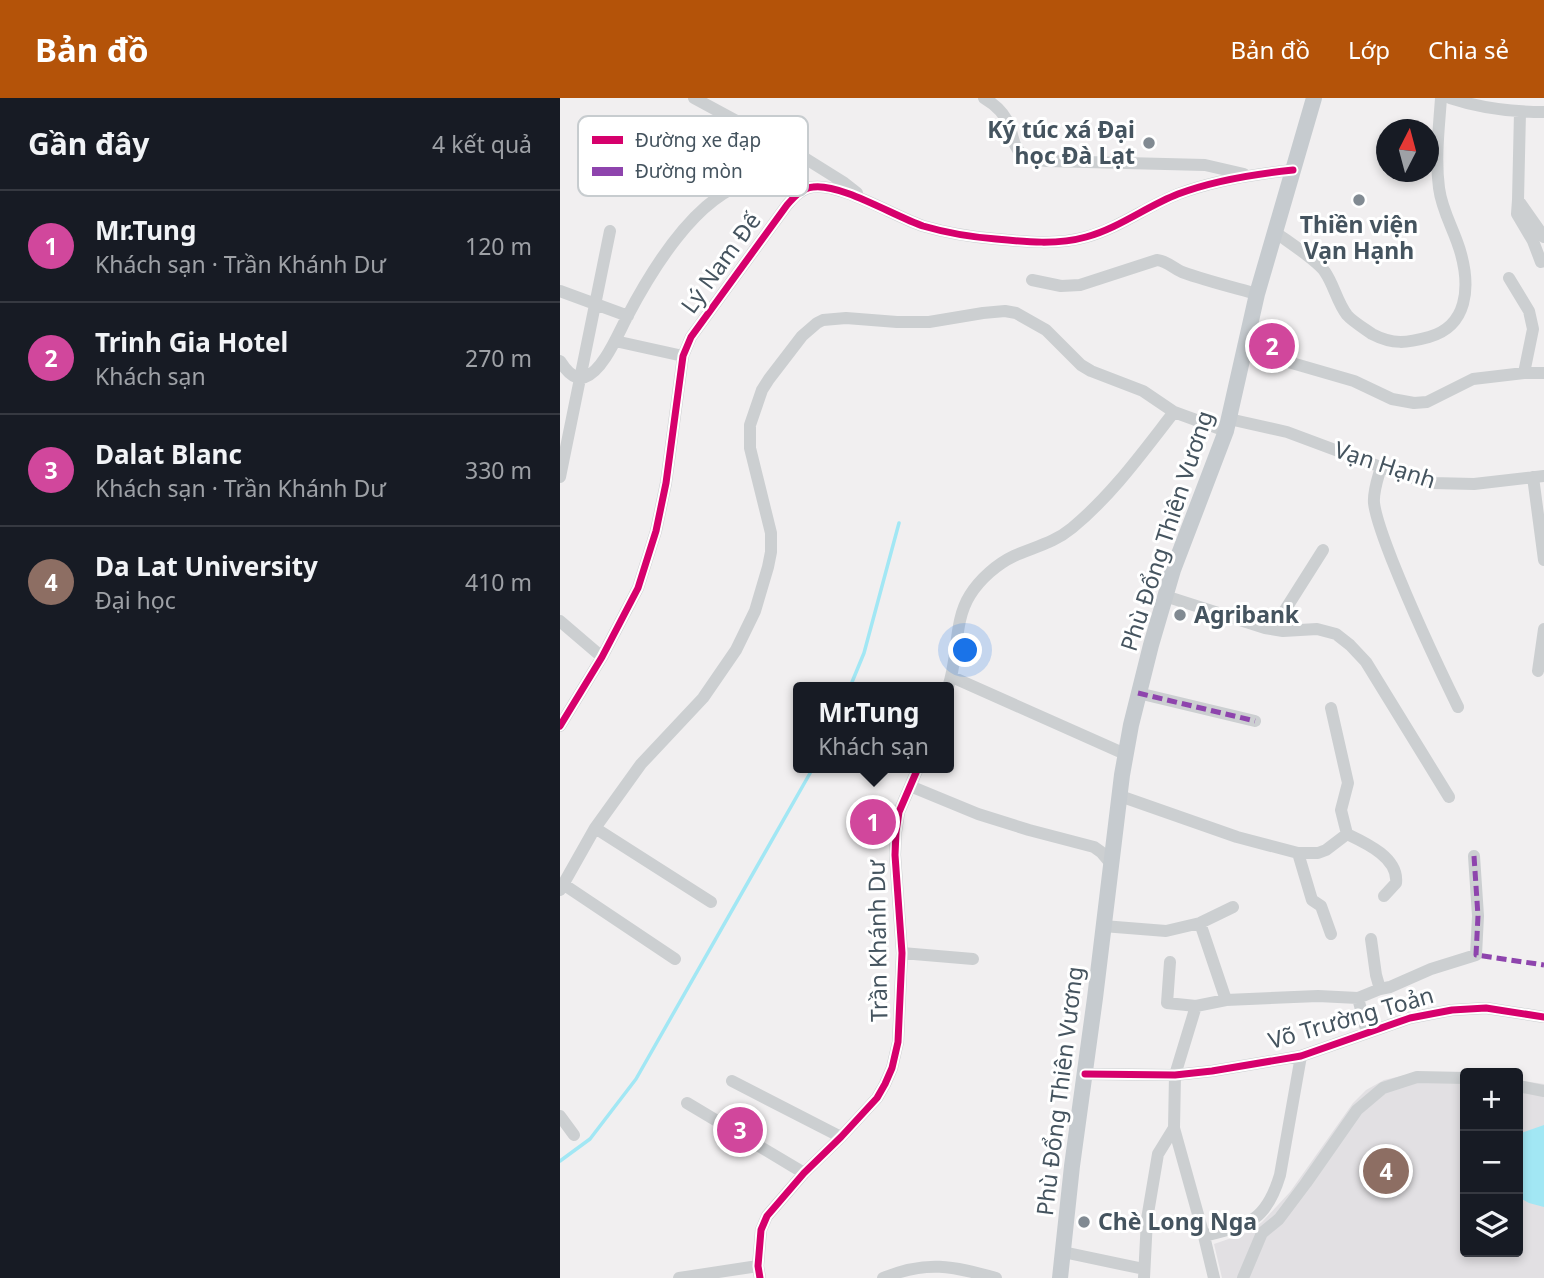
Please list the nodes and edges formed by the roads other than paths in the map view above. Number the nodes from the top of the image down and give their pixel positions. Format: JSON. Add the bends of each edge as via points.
{"nodes":[{"id":1,"x":694,"y":98,"type":"edge"},
{"id":2,"x":984,"y":98,"type":"edge"},
{"id":3,"x":1314,"y":98,"type":"edge"},
{"id":4,"x":1441,"y":98,"type":"edge"},
{"id":5,"x":1450,"y":98,"type":"edge"},
{"id":6,"x":1520,"y":112,"type":"junction"},
{"id":7,"x":1544,"y":112,"type":"edge"},
{"id":8,"x":727,"y":116,"type":"edge"},
{"id":9,"x":808,"y":160,"type":"edge"},
{"id":10,"x":1293,"y":170,"type":"junction"},
{"id":11,"x":1248,"y":175,"type":"junction"},
{"id":12,"x":808,"y":189,"type":"edge"},
{"id":13,"x":721,"y":196,"type":"edge"},
{"id":14,"x":795,"y":196,"type":"edge"},
{"id":15,"x":1518,"y":200,"type":"junction"},
{"id":16,"x":869,"y":202,"type":"junction"},
{"id":17,"x":610,"y":231,"type":"dead end"},
{"id":18,"x":1275,"y":232,"type":"junction"},
{"id":19,"x":1544,"y":237,"type":"edge"},
{"id":20,"x":1541,"y":262,"type":"dead end"},
{"id":21,"x":1509,"y":278,"type":"dead end"},
{"id":22,"x":1032,"y":281,"type":"dead end"},
{"id":23,"x":560,"y":291,"type":"edge"},
{"id":24,"x":1257,"y":294,"type":"junction"},
{"id":25,"x":595,"y":305,"type":"junction"},
{"id":26,"x":628,"y":316,"type":"junction"},
{"id":27,"x":615,"y":341,"type":"junction"},
{"id":28,"x":683,"y":356,"type":"junction"},
{"id":29,"x":1278,"y":359,"type":"dead end"},
{"id":30,"x":560,"y":361,"type":"edge"},
{"id":31,"x":1524,"y":373,"type":"junction"},
{"id":32,"x":1544,"y":373,"type":"edge"},
{"id":33,"x":580,"y":379,"type":"junction"},
{"id":34,"x":1174,"y":412,"type":"junction"},
{"id":35,"x":1228,"y":425,"type":"junction"},
{"id":36,"x":1381,"y":467,"type":"junction"},
{"id":37,"x":1538,"y":477,"type":"edge"},
{"id":38,"x":560,"y":478,"type":"edge"},
{"id":39,"x":1323,"y":550,"type":"dead end"},
{"id":40,"x":1544,"y":560,"type":"edge"},
{"id":41,"x":1166,"y":596,"type":"junction"},
{"id":42,"x":560,"y":621,"type":"edge"},
{"id":43,"x":1273,"y":629,"type":"junction"},
{"id":44,"x":1544,"y":629,"type":"edge"},
{"id":45,"x":602,"y":657,"type":"junction"},
{"id":46,"x":1538,"y":671,"type":"dead end"},
{"id":47,"x":950,"y":682,"type":"edge"},
{"id":48,"x":954,"y":684,"type":"edge"},
{"id":49,"x":1139,"y":693,"type":"junction"},
{"id":50,"x":1458,"y":706,"type":"dead end"},
{"id":51,"x":1331,"y":708,"type":"dead end"},
{"id":52,"x":1255,"y":721,"type":"dead end"},
{"id":53,"x":560,"y":726,"type":"edge"},
{"id":54,"x":1125,"y":754,"type":"junction"},
{"id":55,"x":916,"y":773,"type":"edge"},
{"id":56,"x":910,"y":786,"type":"junction"},
{"id":57,"x":1120,"y":796,"type":"junction"},
{"id":58,"x":1449,"y":797,"type":"dead end"},
{"id":59,"x":595,"y":828,"type":"junction"},
{"id":60,"x":1347,"y":834,"type":"junction"},
{"id":61,"x":1298,"y":853,"type":"junction"},
{"id":62,"x":1474,"y":856,"type":"dead end"},
{"id":63,"x":1111,"y":864,"type":"junction"},
{"id":64,"x":562,"y":887,"type":"edge"},
{"id":65,"x":1384,"y":896,"type":"dead end"},
{"id":66,"x":711,"y":902,"type":"dead end"},
{"id":67,"x":1233,"y":907,"type":"dead end"},
{"id":68,"x":1200,"y":923,"type":"junction"},
{"id":69,"x":1103,"y":926,"type":"junction"},
{"id":70,"x":1331,"y":934,"type":"dead end"},
{"id":71,"x":1371,"y":939,"type":"dead end"},
{"id":72,"x":902,"y":953,"type":"junction"},
{"id":73,"x":675,"y":959,"type":"dead end"},
{"id":74,"x":973,"y":959,"type":"dead end"},
{"id":75,"x":1170,"y":962,"type":"dead end"},
{"id":76,"x":1380,"y":989,"type":"junction"},
{"id":77,"x":1358,"y":998,"type":"junction"},
{"id":78,"x":1226,"y":1000,"type":"junction"},
{"id":79,"x":1196,"y":1006,"type":"junction"},
{"id":80,"x":1544,"y":1017,"type":"edge"},
{"id":81,"x":1367,"y":1033,"type":"junction"},
{"id":82,"x":1301,"y":1056,"type":"junction"},
{"id":83,"x":1085,"y":1074,"type":"junction"},
{"id":84,"x":1175,"y":1075,"type":"junction"},
{"id":85,"x":1460,"y":1078,"type":"edge"},
{"id":86,"x":732,"y":1081,"type":"dead end"},
{"id":87,"x":1523,"y":1087,"type":"edge"},
{"id":88,"x":1544,"y":1091,"type":"edge"},
{"id":89,"x":687,"y":1103,"type":"dead end"},
{"id":90,"x":560,"y":1116,"type":"edge"},
{"id":91,"x":1174,"y":1128,"type":"junction"},
{"id":92,"x":574,"y":1135,"type":"dead end"},
{"id":93,"x":841,"y":1137,"type":"junction"},
{"id":94,"x":804,"y":1173,"type":"junction"},
{"id":95,"x":1204,"y":1236,"type":"junction"},
{"id":96,"x":1063,"y":1252,"type":"junction"},
{"id":97,"x":759,"y":1272,"type":"edge"},
{"id":98,"x":1144,"y":1273,"type":"edge"},
{"id":99,"x":679,"y":1278,"type":"edge"},
{"id":100,"x":883,"y":1278,"type":"edge"},
{"id":101,"x":996,"y":1278,"type":"edge"},
{"id":102,"x":1060,"y":1278,"type":"edge"},
{"id":103,"x":1214,"y":1278,"type":"edge"},
{"id":104,"x":1243,"y":1278,"type":"edge"}],
"edges":[{"from":1,"to":8,"type":"street"},
{"from":2,"to":11,"type":"street","via":[[1003,113],[1018,150],[1031,158],[1205,165]]},
{"from":3,"to":10,"type":"main road","name":"Phù Đổng Thiên Vương"},
{"from":4,"to":18,"type":"street","via":[[1439,190],[1461,252],[1466,283],[1455,321],[1434,335],[1398,343],[1373,334],[1347,315],[1324,270]]},
{"from":5,"to":6,"type":"street"},
{"from":6,"to":7,"type":"street"},
{"from":6,"to":15,"type":"street"},
{"from":9,"to":16,"type":"street"},
{"from":10,"to":11,"type":"street"},
{"from":10,"to":18,"type":"main road","name":"Phù Đổng Thiên Vương"},
{"from":11,"to":16,"type":"street","via":[[1175,195],[1107,229],[1064,242],[957,234],[922,226]]},
{"from":12,"to":16,"type":"street","via":[[835,189]]},
{"from":13,"to":26,"type":"street","via":[[673,242]]},
{"from":14,"to":28,"type":"street","name":"Lý Nam Đế","via":[[691,337]]},
{"from":15,"to":19,"type":"street"},
{"from":15,"to":20,"type":"street","via":[[1517,214]]},
{"from":17,"to":25,"type":"street"},
{"from":18,"to":24,"type":"main road","name":"Phù Đổng Thiên Vương"},
{"from":21,"to":31,"type":"street","via":[[1529,311],[1533,329]]},
{"from":22,"to":24,"type":"street","via":[[1080,285],[1157,260],[1202,279]]},
{"from":23,"to":25,"type":"street"},
{"from":24,"to":35,"type":"main road","name":"Phù Đổng Thiên Vương"},
{"from":25,"to":26,"type":"street"},
{"from":25,"to":33,"type":"street"},
{"from":26,"to":27,"type":"street"},
{"from":27,"to":28,"type":"street"},
{"from":27,"to":33,"type":"street","via":[[595,370]]},
{"from":28,"to":45,"type":"street","name":"Lý Nam Đế","via":[[656,531],[638,588]]},
{"from":29,"to":31,"type":"street","via":[[1414,403],[1427,402],[1473,379]]},
{"from":30,"to":33,"type":"street"},
{"from":31,"to":32,"type":"street"},
{"from":33,"to":38,"type":"street"},
{"from":34,"to":35,"type":"street"},
{"from":34,"to":47,"type":"street","via":[[1111,491],[1071,529],[1012,556],[983,579],[960,617]]},
{"from":34,"to":59,"type":"street","via":[[1143,391],[1080,365],[1046,330],[1017,313],[983,313],[929,323],[846,318],[817,323],[769,379],[750,425],[750,448],[771,533],[768,567],[755,611],[736,650],[703,698],[641,764]]},
{"from":35,"to":36,"type":"street","name":"Vạn Hạnh","via":[[1287,432]]},
{"from":35,"to":41,"type":"main road","name":"Phù Đổng Thiên Vương"},
{"from":36,"to":37,"type":"street","name":"Vạn Hạnh","via":[[1432,484]]},
{"from":36,"to":50,"type":"street","via":[[1374,495],[1378,519],[1427,643]]},
{"from":37,"to":40,"type":"street"},
{"from":39,"to":43,"type":"street"},
{"from":41,"to":43,"type":"street"},
{"from":41,"to":49,"type":"main road","name":"Phù Đổng Thiên Vương"},
{"from":42,"to":45,"type":"street"},
{"from":43,"to":58,"type":"street","via":[[1317,629],[1336,634],[1350,645],[1366,662]]},
{"from":44,"to":46,"type":"street"},
{"from":45,"to":53,"type":"street","name":"Lý Nam Đế"},
{"from":48,"to":54,"type":"street"},
{"from":49,"to":52,"type":"street"},
{"from":49,"to":54,"type":"main road","name":"Phù Đổng Thiên Vương"},
{"from":51,"to":60,"type":"street","via":[[1348,783],[1341,810]]},
{"from":54,"to":57,"type":"main road","name":"Phù Đổng Thiên Vương"},
{"from":55,"to":56,"type":"street","name":"Trần Khánh Dư"},
{"from":56,"to":63,"type":"street","via":[[978,814],[1094,847]]},
{"from":56,"to":72,"type":"street","name":"Trần Khánh Dư","via":[[896,832]]},
{"from":57,"to":61,"type":"street","via":[[1237,838]]},
{"from":57,"to":63,"type":"main road","name":"Phù Đổng Thiên Vương"},
{"from":59,"to":64,"type":"street"},
{"from":59,"to":66,"type":"street"},
{"from":60,"to":61,"type":"street","via":[[1326,850]]},
{"from":60,"to":65,"type":"street","via":[[1392,866],[1397,880]]},
{"from":61,"to":70,"type":"street","via":[[1312,900],[1321,906]]},
{"from":62,"to":76,"type":"street","via":[[1476,955]]},
{"from":63,"to":69,"type":"main road","name":"Phù Đổng Thiên Vương"},
{"from":64,"to":73,"type":"street"},
{"from":67,"to":68,"type":"street"},
{"from":68,"to":69,"type":"street","via":[[1166,932]]},
{"from":68,"to":78,"type":"street"},
{"from":69,"to":83,"type":"main road","name":"Phù Đổng Thiên Vương"},
{"from":71,"to":76,"type":"street"},
{"from":72,"to":74,"type":"street"},
{"from":72,"to":93,"type":"street","name":"Trần Khánh Dư","via":[[898,1042],[892,1068],[877,1098]]},
{"from":75,"to":79,"type":"street","via":[[1167,1003]]},
{"from":76,"to":77,"type":"street"},
{"from":77,"to":78,"type":"street"},
{"from":77,"to":81,"type":"street"},
{"from":78,"to":79,"type":"street"},
{"from":79,"to":84,"type":"street"},
{"from":80,"to":81,"type":"street","name":"Võ Trường Toản","via":[[1486,1008],[1452,1010]]},
{"from":81,"to":82,"type":"street","name":"Võ Trường Toản"},
{"from":82,"to":84,"type":"street","name":"Võ Trường Toản"},
{"from":82,"to":95,"type":"street","via":[[1280,1175],[1266,1208],[1249,1223]]},
{"from":83,"to":84,"type":"street","name":"Võ Trường Toản"},
{"from":83,"to":96,"type":"main road","name":"Phù Đổng Thiên Vương"},
{"from":84,"to":91,"type":"street"},
{"from":85,"to":104,"type":"street","via":[[1416,1077],[1383,1088],[1357,1110],[1279,1219],[1262,1233]]},
{"from":86,"to":93,"type":"street"},
{"from":87,"to":88,"type":"street"},
{"from":89,"to":94,"type":"street"},
{"from":90,"to":92,"type":"street"},
{"from":91,"to":95,"type":"street"},
{"from":91,"to":98,"type":"street","via":[[1158,1154]]},
{"from":93,"to":94,"type":"street","name":"Trần Khánh Dư"},
{"from":94,"to":97,"type":"street","name":"Trần Khánh Dư","via":[[767,1216],[761,1230]]},
{"from":95,"to":103,"type":"street"},
{"from":96,"to":98,"type":"street"},
{"from":96,"to":102,"type":"main road","name":"Phù Đổng Thiên Vương"},
{"from":97,"to":99,"type":"street"},
{"from":100,"to":101,"type":"street","via":[[932,1265]]}]}
